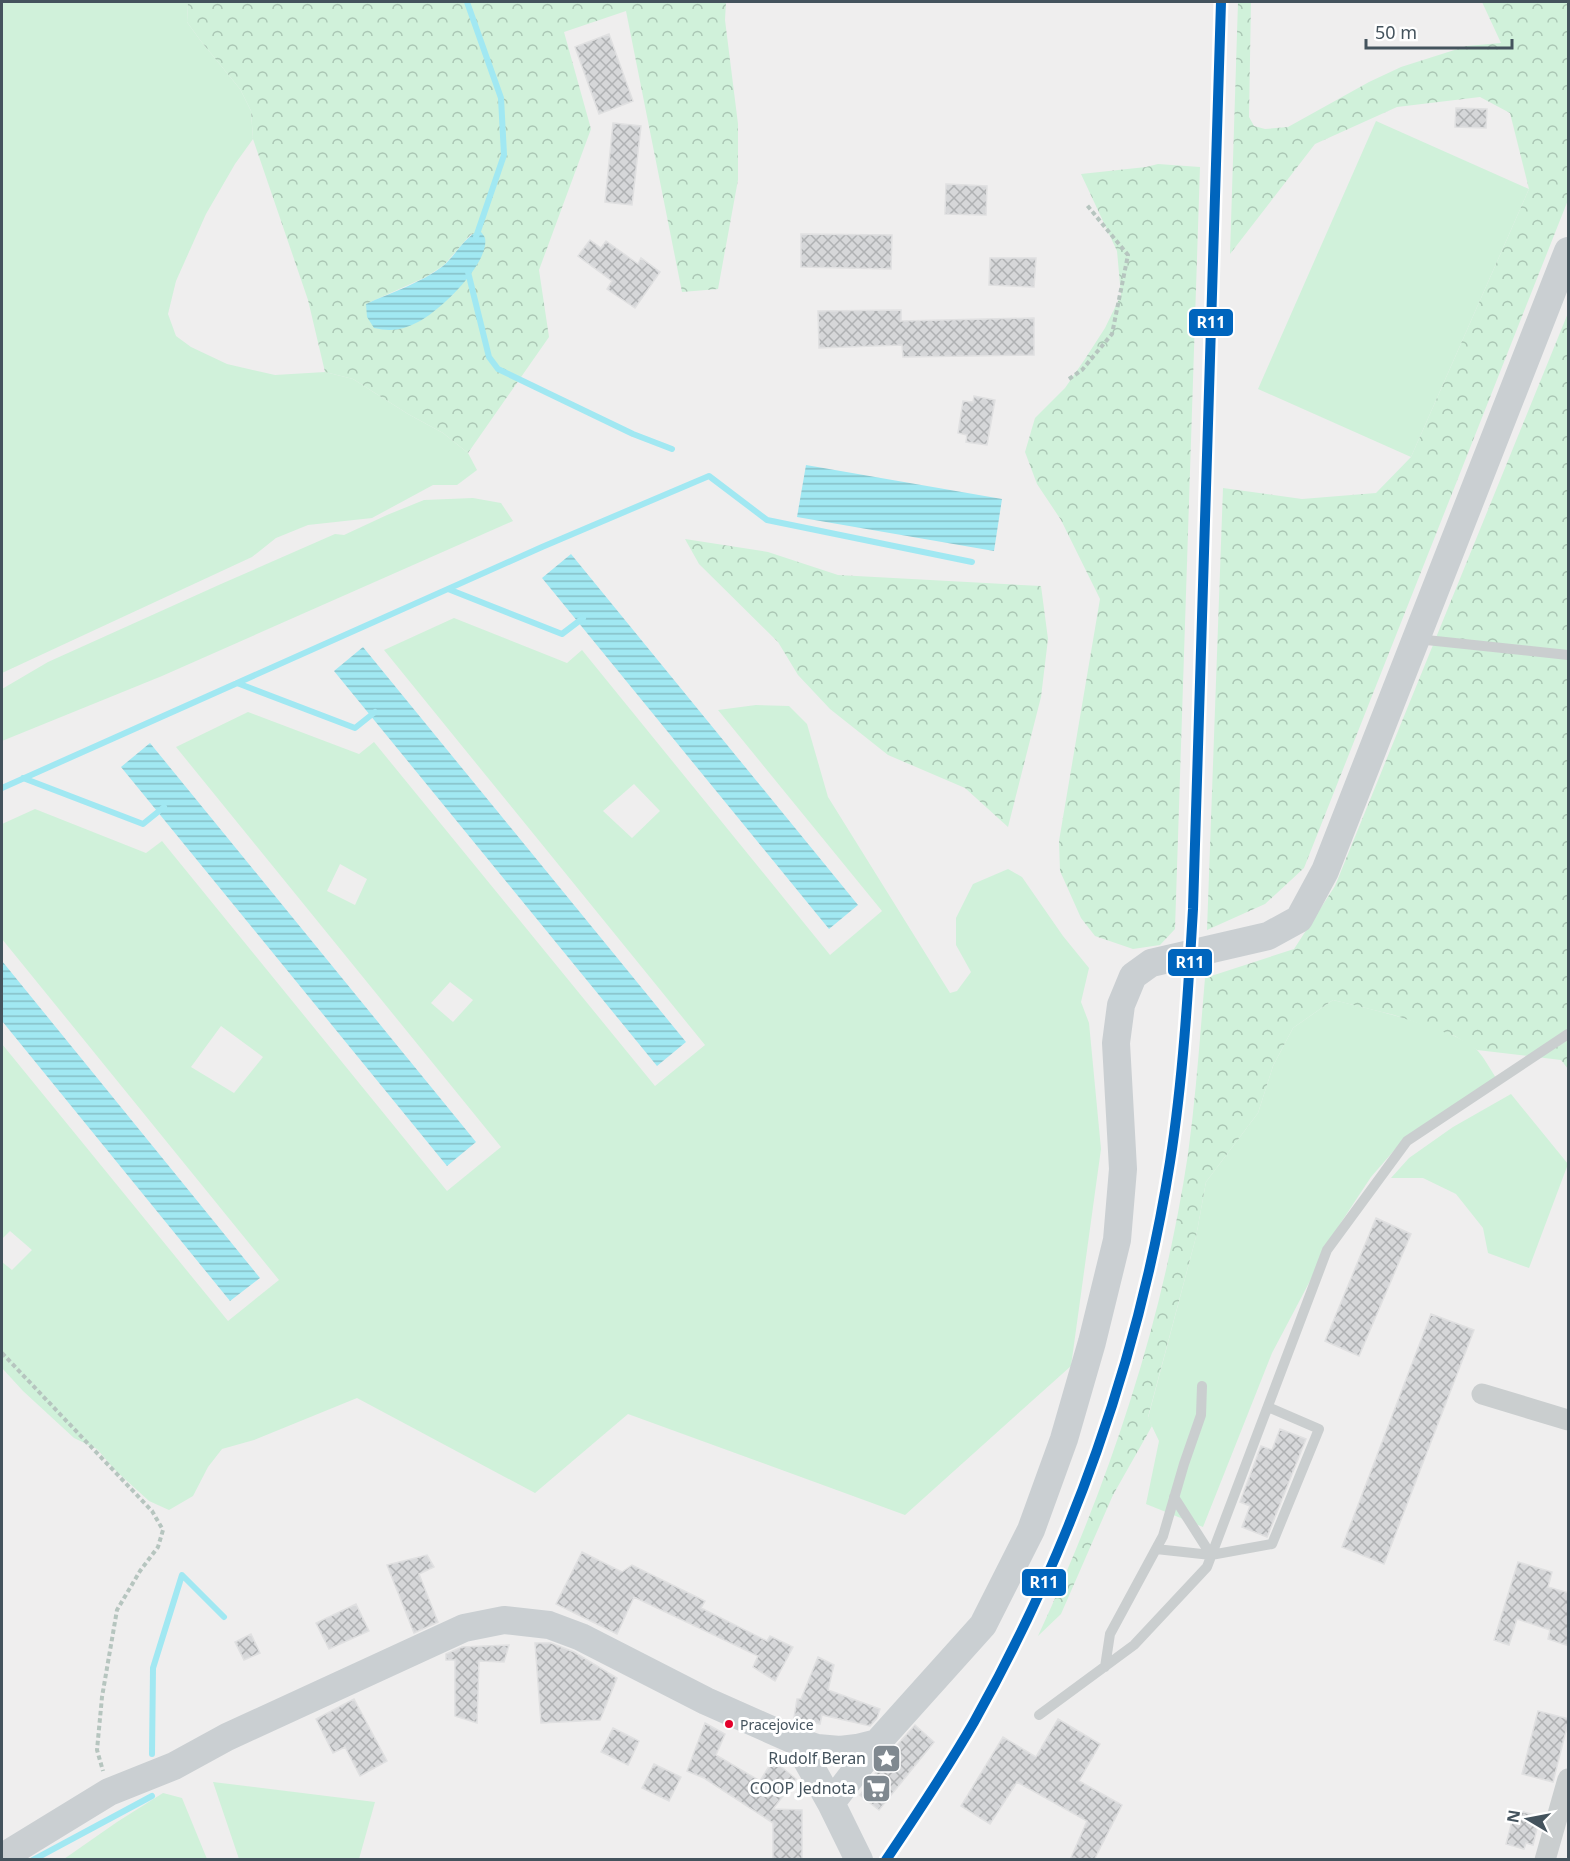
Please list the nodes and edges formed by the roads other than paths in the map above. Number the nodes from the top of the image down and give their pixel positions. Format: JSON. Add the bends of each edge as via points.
{"nodes":[{"id":1,"x":1569,"y":251,"type":"edge"},
{"id":2,"x":1415,"y":639,"type":"junction"},
{"id":3,"x":1569,"y":655,"type":"edge"},
{"id":4,"x":1569,"y":1034,"type":"edge"},
{"id":5,"x":1202,"y":1386,"type":"dead end"},
{"id":6,"x":1482,"y":1394,"type":"dead end"},
{"id":7,"x":1268,"y":1407,"type":"junction"},
{"id":8,"x":1569,"y":1420,"type":"edge"},
{"id":9,"x":1174,"y":1497,"type":"junction"},
{"id":10,"x":1156,"y":1549,"type":"junction"},
{"id":11,"x":1211,"y":1556,"type":"junction"},
{"id":12,"x":1104,"y":1667,"type":"junction"},
{"id":13,"x":1040,"y":1715,"type":"dead end"},
{"id":14,"x":796,"y":1741,"type":"junction"},
{"id":15,"x":877,"y":1743,"type":"junction"},
{"id":16,"x":1569,"y":1779,"type":"edge"},
{"id":17,"x":831,"y":1803,"type":"junction"},
{"id":18,"x":2,"y":1860,"type":"edge"},
{"id":19,"x":860,"y":1860,"type":"edge"},
{"id":20,"x":1545,"y":1860,"type":"edge"}],
"edges":[{"from":1,"to":2,"type":"street"},
{"from":2,"to":3,"type":"lane"},
{"from":2,"to":15,"type":"street","via":[[1325,871],[1299,919],[1268,936],[1151,963],[1133,976],[1121,1005],[1116,1043],[1123,1169],[1117,1240],[1064,1439],[1030,1530],[983,1625]]},
{"from":4,"to":7,"type":"lane","via":[[1407,1141],[1327,1250]]},
{"from":5,"to":9,"type":"lane","via":[[1201,1415]]},
{"from":6,"to":8,"type":"street"},
{"from":7,"to":11,"type":"lane"},
{"from":7,"to":11,"type":"lane","via":[[1319,1429],[1272,1544]]},
{"from":9,"to":10,"type":"lane"},
{"from":9,"to":11,"type":"lane"},
{"from":10,"to":11,"type":"lane"},
{"from":10,"to":12,"type":"lane","via":[[1110,1634]]},
{"from":11,"to":12,"type":"lane","via":[[1208,1567],[1134,1646]]},
{"from":12,"to":13,"type":"lane"},
{"from":14,"to":15,"type":"street","via":[[840,1750]]},
{"from":14,"to":17,"type":"street"},
{"from":14,"to":18,"type":"street","via":[[706,1701],[581,1637],[549,1625],[504,1620],[464,1628],[227,1737],[174,1766],[109,1792]]},
{"from":15,"to":17,"type":"street"},
{"from":16,"to":20,"type":"street"},
{"from":17,"to":19,"type":"street"}]}
